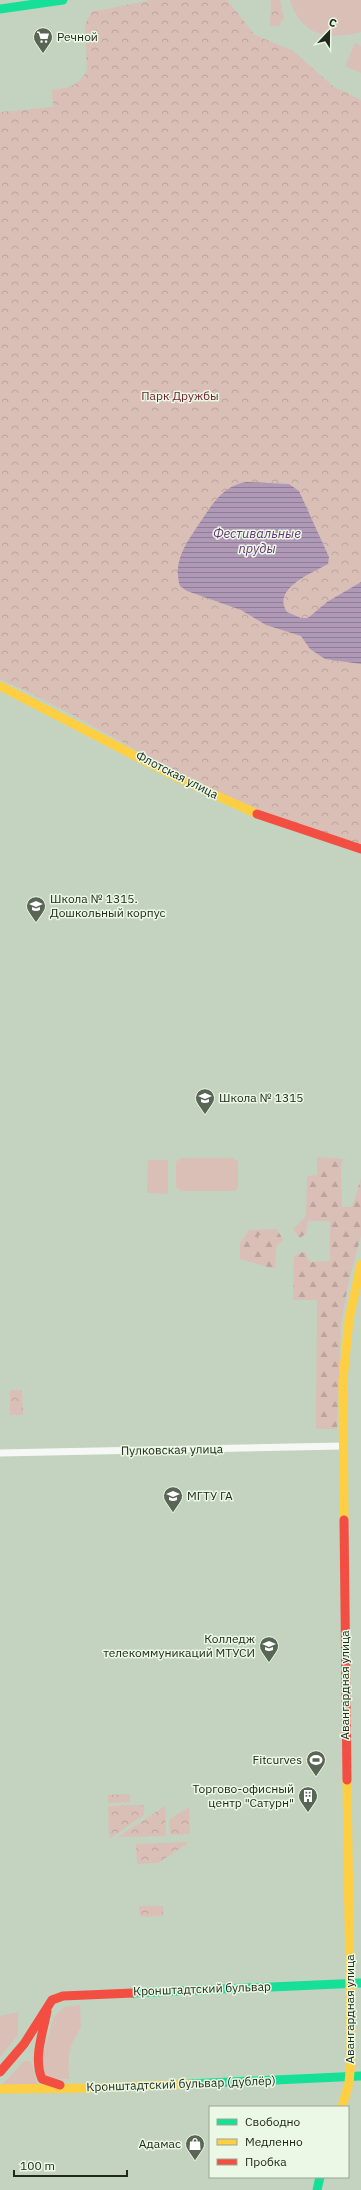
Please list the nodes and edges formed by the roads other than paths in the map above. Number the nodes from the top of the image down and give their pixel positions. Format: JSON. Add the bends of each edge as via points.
{"nodes":[{"id":1,"x":63,"y":0,"type":"edge"},
{"id":2,"x":0,"y":9,"type":"edge"},
{"id":3,"x":0,"y":686,"type":"edge"},
{"id":4,"x":361,"y":849,"type":"edge"},
{"id":5,"x":361,"y":1264,"type":"edge"},
{"id":6,"x":343,"y":1446,"type":"junction"},
{"id":7,"x":0,"y":1453,"type":"edge"},
{"id":8,"x":350,"y":1983,"type":"junction"},
{"id":9,"x":361,"y":1983,"type":"edge"},
{"id":10,"x":48,"y":2006,"type":"junction"},
{"id":11,"x":0,"y":2072,"type":"edge"},
{"id":12,"x":350,"y":2076,"type":"junction"},
{"id":13,"x":361,"y":2076,"type":"edge"},
{"id":14,"x":73,"y":2088,"type":"junction"},
{"id":15,"x":0,"y":2089,"type":"edge"},
{"id":16,"x":342,"y":2106,"type":"edge"},
{"id":17,"x":320,"y":2178,"type":"edge"},
{"id":18,"x":317,"y":2190,"type":"edge"}],
"edges":[{"from":1,"to":2,"type":"main road"},
{"from":3,"to":4,"type":"main road","name":"Флотская улица","via":[[51,710],[174,776],[238,806]]},
{"from":5,"to":6,"type":"main road","name":"Авангардная улица","via":[[345,1346]]},
{"from":6,"to":7,"type":"street","name":"Пулковская улица"},
{"from":6,"to":8,"type":"main road","name":"Авангардная улица"},
{"from":8,"to":9,"type":"main road","name":"Кронштадтский бульвар"},
{"from":8,"to":10,"type":"main road","name":"Кронштадтский бульвар","via":[[83,1994],[56,1997]]},
{"from":8,"to":12,"type":"main road","name":"Авангардная улица"},
{"from":10,"to":11,"type":"main road","name":"Кронштадтский бульвар","via":[[24,2044]]},
{"from":10,"to":14,"type":"main road","via":[[38,2058],[39,2074],[47,2081]]},
{"from":12,"to":13,"type":"main road","name":"Кронштадтский бульвар (дублёр)"},
{"from":12,"to":14,"type":"main road","name":"Кронштадтский бульвар (дублёр)"},
{"from":12,"to":16,"type":"main road","name":"Авангардная улица"},
{"from":14,"to":15,"type":"main road","name":"Кронштадтский бульвар (дублёр)"},
{"from":17,"to":18,"type":"main road"}]}
